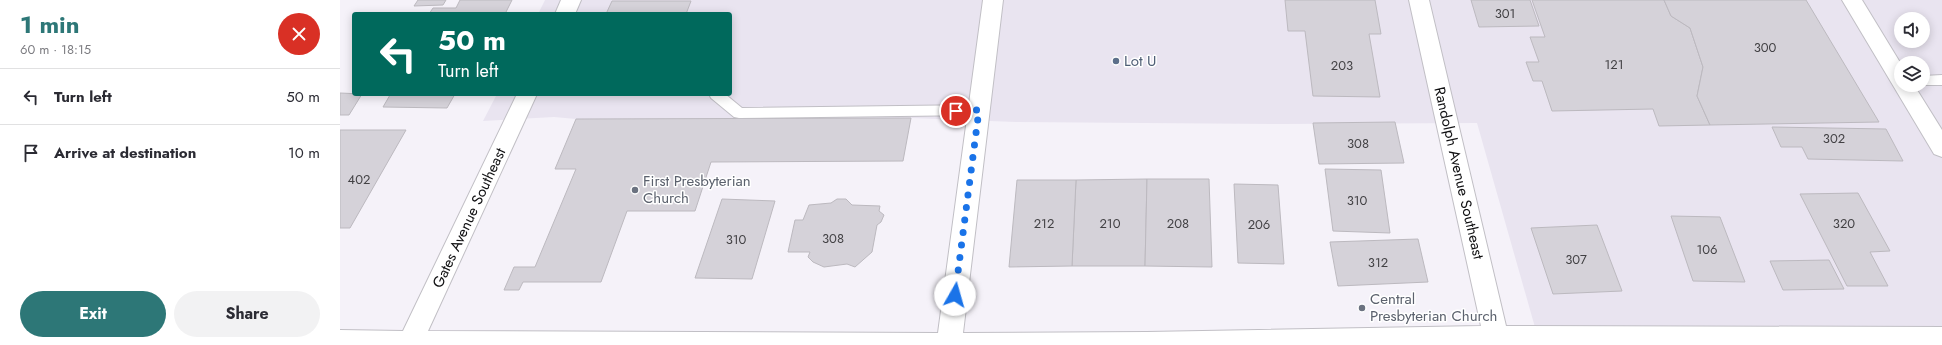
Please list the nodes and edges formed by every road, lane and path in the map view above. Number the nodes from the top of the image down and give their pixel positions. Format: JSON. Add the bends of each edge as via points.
{"nodes":[{"id":1,"x":571,"y":0,"type":"edge"},
{"id":2,"x":993,"y":0,"type":"edge"},
{"id":3,"x":1419,"y":0,"type":"edge"},
{"id":4,"x":1852,"y":0,"type":"edge"},
{"id":5,"x":566,"y":12,"type":"edge"},
{"id":6,"x":1894,"y":69,"type":"edge"},
{"id":7,"x":1942,"y":80,"type":"edge"},
{"id":8,"x":1930,"y":81,"type":"edge"},
{"id":9,"x":1908,"y":92,"type":"edge"},
{"id":10,"x":526,"y":96,"type":"edge"},
{"id":11,"x":718,"y":96,"type":"edge"},
{"id":12,"x":979,"y":110,"type":"junction"},
{"id":13,"x":1942,"y":148,"type":"edge"},
{"id":14,"x":1942,"y":339,"type":"edge"},
{"id":15,"x":1497,"y":341,"type":"edge"},
{"id":16,"x":340,"y":342,"type":"edge"},
{"id":17,"x":410,"y":342,"type":"junction"},
{"id":18,"x":949,"y":344,"type":"edge"}],
"edges":[{"from":1,"to":5,"type":"street"},
{"from":2,"to":12,"type":"street"},
{"from":3,"to":15,"type":"street","name":"Randolph Avenue Southeast"},
{"from":4,"to":6,"type":"street"},
{"from":7,"to":8,"type":"lane"},
{"from":9,"to":13,"type":"street"},
{"from":10,"to":17,"type":"street","name":"Gates Avenue Southeast"},
{"from":11,"to":12,"type":"lane","via":[[739,113]]},
{"from":12,"to":18,"type":"street"},
{"from":14,"to":15,"type":"street"},
{"from":15,"to":18,"type":"street"},
{"from":16,"to":17,"type":"street"},
{"from":17,"to":18,"type":"street","via":[[652,345]]}]}
